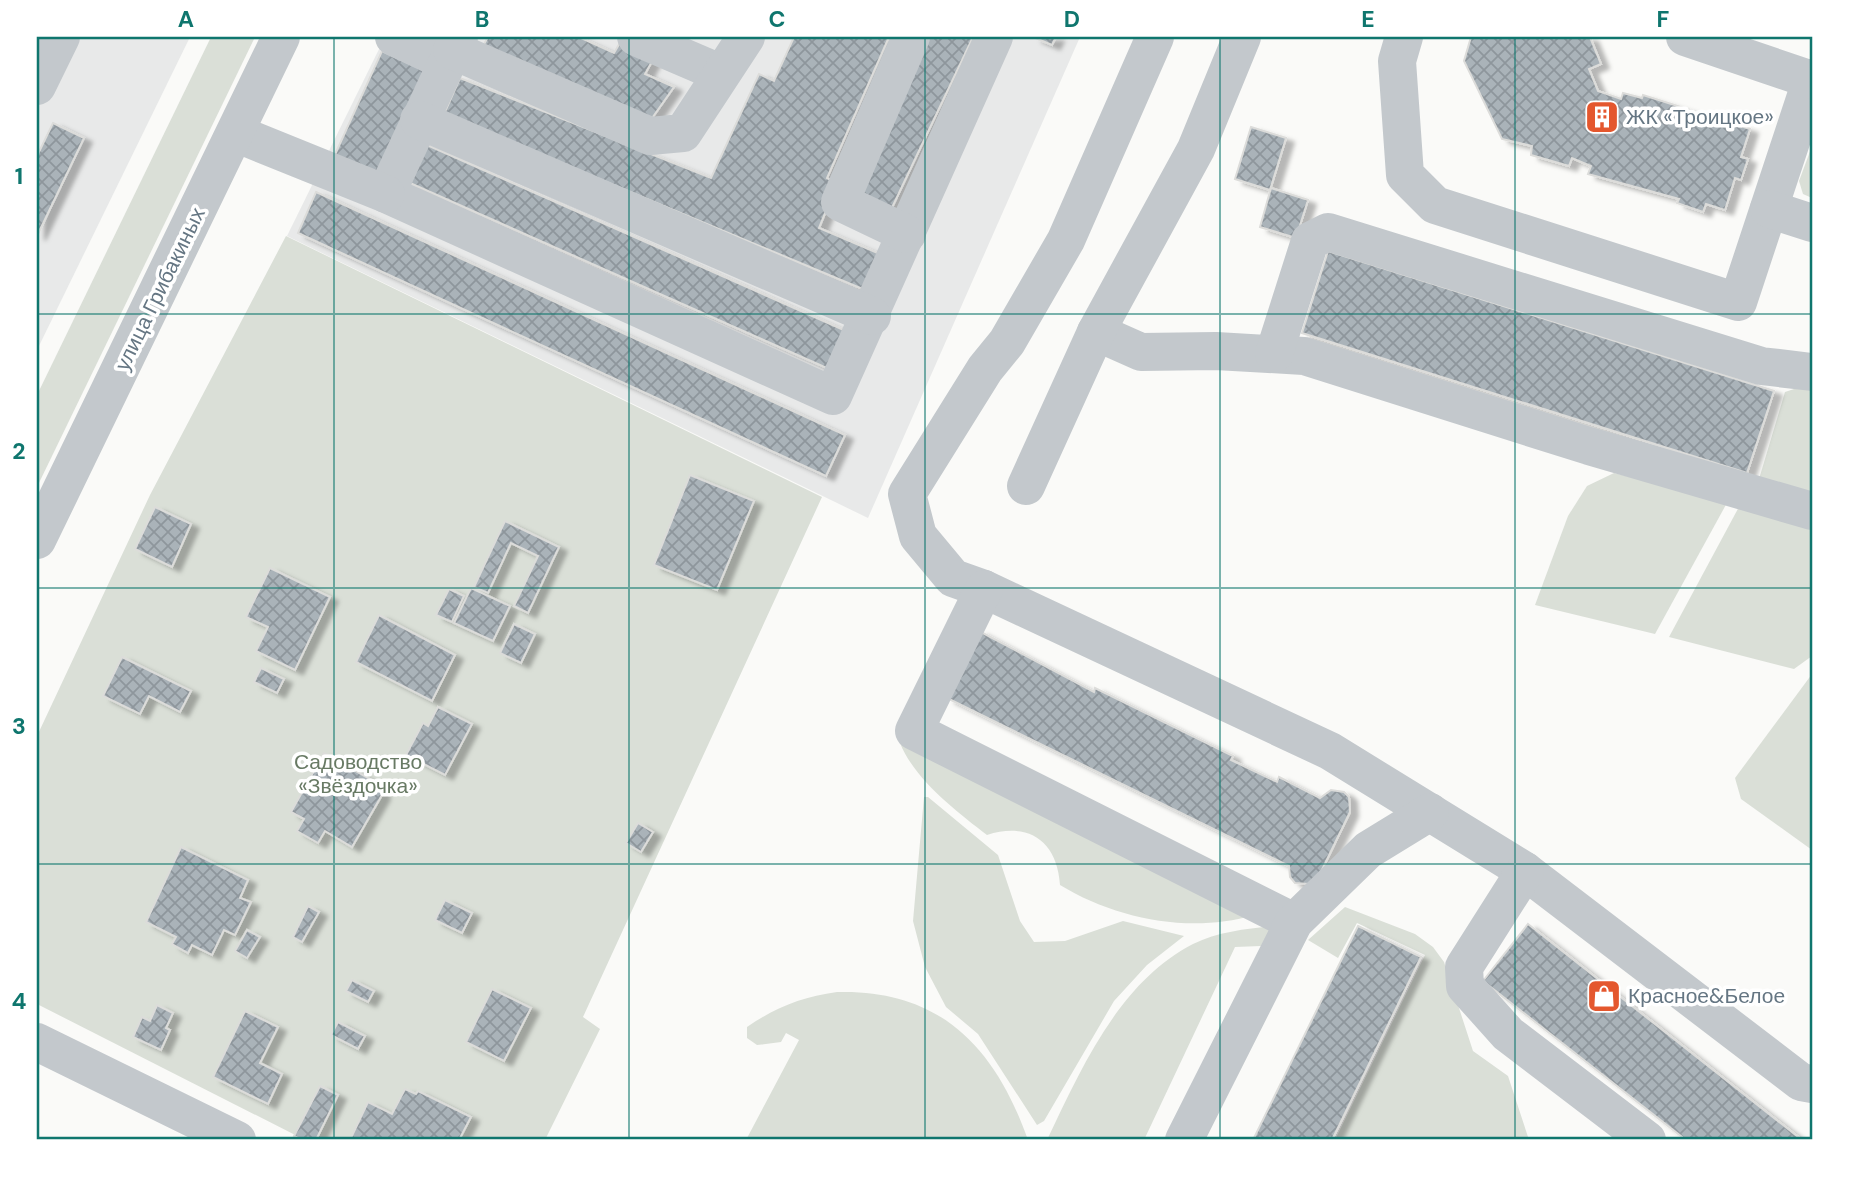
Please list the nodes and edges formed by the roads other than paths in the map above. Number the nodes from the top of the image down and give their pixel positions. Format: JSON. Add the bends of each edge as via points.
{"nodes":[{"id":1,"x":61,"y":37,"type":"edge"},
{"id":2,"x":281,"y":37,"type":"edge"},
{"id":3,"x":394,"y":37,"type":"edge"},
{"id":4,"x":636,"y":37,"type":"edge"},
{"id":5,"x":746,"y":37,"type":"edge"},
{"id":6,"x":911,"y":37,"type":"edge"},
{"id":7,"x":994,"y":37,"type":"edge"},
{"id":8,"x":1155,"y":37,"type":"edge"},
{"id":9,"x":1242,"y":37,"type":"edge"},
{"id":10,"x":1404,"y":37,"type":"edge"},
{"id":11,"x":1685,"y":37,"type":"edge"},
{"id":12,"x":453,"y":50,"type":"edge"},
{"id":13,"x":720,"y":73,"type":"junction"},
{"id":14,"x":1812,"y":79,"type":"edge"},
{"id":15,"x":37,"y":86,"type":"edge"},
{"id":16,"x":419,"y":120,"type":"junction"},
{"id":17,"x":235,"y":133,"type":"junction"},
{"id":18,"x":386,"y":194,"type":"junction"},
{"id":19,"x":1769,"y":209,"type":"junction"},
{"id":20,"x":1812,"y":223,"type":"edge"},
{"id":21,"x":907,"y":234,"type":"junction"},
{"id":22,"x":872,"y":316,"type":"junction"},
{"id":23,"x":1096,"y":332,"type":"junction"},
{"id":24,"x":1274,"y":354,"type":"junction"},
{"id":25,"x":1812,"y":372,"type":"edge"},
{"id":26,"x":1026,"y":486,"type":"dead end"},
{"id":27,"x":1812,"y":511,"type":"edge"},
{"id":28,"x":37,"y":540,"type":"edge"},
{"id":29,"x":984,"y":589,"type":"junction"},
{"id":30,"x":1430,"y":812,"type":"junction"},
{"id":31,"x":1525,"y":871,"type":"junction"},
{"id":32,"x":1294,"y":922,"type":"junction"},
{"id":33,"x":37,"y":1042,"type":"edge"},
{"id":34,"x":1812,"y":1084,"type":"edge"},
{"id":35,"x":237,"y":1140,"type":"edge"},
{"id":36,"x":1184,"y":1140,"type":"edge"},
{"id":37,"x":1647,"y":1140,"type":"edge"}],
"edges":[{"from":1,"to":15,"type":"street"},
{"from":2,"to":17,"type":"street","name":"улица Грибакиных"},
{"from":3,"to":12,"type":"street"},
{"from":4,"to":13,"type":"street"},
{"from":5,"to":13,"type":"street"},
{"from":6,"to":21,"type":"street","via":[[840,202]]},
{"from":7,"to":21,"type":"street"},
{"from":8,"to":29,"type":"street","via":[[1066,240],[1007,342],[985,369],[907,494],[918,536],[953,578]]},
{"from":9,"to":23,"type":"street","via":[[1196,149]]},
{"from":10,"to":19,"type":"street","via":[[1397,61],[1405,175],[1435,205],[1738,302]]},
{"from":11,"to":14,"type":"street"},
{"from":12,"to":13,"type":"street","via":[[650,136],[683,133]]},
{"from":12,"to":16,"type":"street"},
{"from":14,"to":19,"type":"street"},
{"from":16,"to":18,"type":"street"},
{"from":16,"to":22,"type":"street"},
{"from":17,"to":18,"type":"street"},
{"from":17,"to":28,"type":"street","name":"улица Грибакиных"},
{"from":18,"to":22,"type":"street","via":[[833,396]]},
{"from":19,"to":20,"type":"street"},
{"from":21,"to":22,"type":"street"},
{"from":23,"to":24,"type":"street","via":[[1141,352]]},
{"from":23,"to":26,"type":"street"},
{"from":24,"to":25,"type":"street","via":[[1310,241],[1328,232],[1762,366]]},
{"from":24,"to":27,"type":"street","via":[[1304,356]]},
{"from":29,"to":30,"type":"street","via":[[1330,751]]},
{"from":29,"to":32,"type":"street","via":[[914,732]]},
{"from":30,"to":31,"type":"street"},
{"from":30,"to":32,"type":"street","via":[[1368,850]]},
{"from":31,"to":34,"type":"street","via":[[1801,1082]]},
{"from":31,"to":37,"type":"street","via":[[1464,967],[1465,986],[1508,1034]]},
{"from":32,"to":36,"type":"street"},
{"from":33,"to":35,"type":"street"}]}
